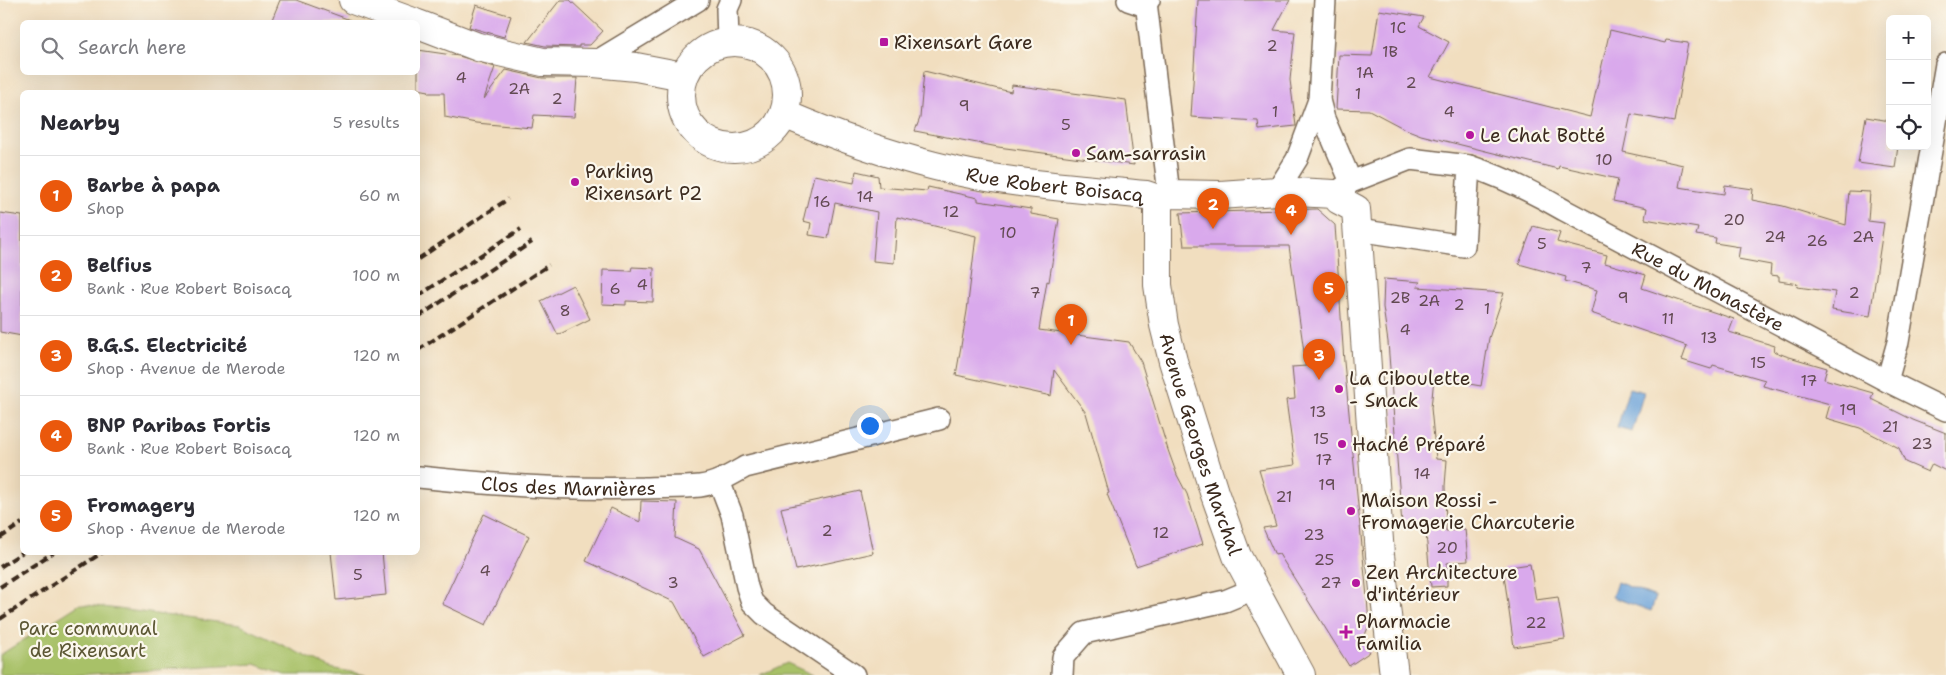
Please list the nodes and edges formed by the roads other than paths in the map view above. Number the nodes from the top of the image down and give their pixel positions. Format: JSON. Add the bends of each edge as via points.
{"nodes":[{"id":1,"x":353,"y":0,"type":"edge"},
{"id":2,"x":698,"y":0,"type":"edge"},
{"id":3,"x":731,"y":0,"type":"edge"},
{"id":4,"x":1325,"y":0,"type":"edge"},
{"id":5,"x":1141,"y":1,"type":"edge"},
{"id":6,"x":408,"y":20,"type":"edge"},
{"id":7,"x":420,"y":25,"type":"edge"},
{"id":8,"x":728,"y":41,"type":"junction"},
{"id":9,"x":594,"y":63,"type":"junction"},
{"id":10,"x":1946,"y":64,"type":"edge"},
{"id":11,"x":683,"y":76,"type":"junction"},
{"id":12,"x":1319,"y":100,"type":"junction"},
{"id":13,"x":784,"y":114,"type":"junction"},
{"id":14,"x":1941,"y":118,"type":"edge"},
{"id":15,"x":1469,"y":166,"type":"junction"},
{"id":16,"x":1342,"y":188,"type":"junction"},
{"id":17,"x":1277,"y":191,"type":"junction"},
{"id":18,"x":1164,"y":196,"type":"junction"},
{"id":19,"x":1358,"y":230,"type":"junction"},
{"id":20,"x":1887,"y":381,"type":"junction"},
{"id":21,"x":1946,"y":410,"type":"edge"},
{"id":22,"x":939,"y":419,"type":"dead end"},
{"id":23,"x":420,"y":477,"type":"edge"},
{"id":24,"x":719,"y":481,"type":"junction"},
{"id":25,"x":1254,"y":589,"type":"junction"},
{"id":26,"x":854,"y":675,"type":"edge"},
{"id":27,"x":1062,"y":675,"type":"edge"},
{"id":28,"x":1301,"y":675,"type":"edge"},
{"id":29,"x":1394,"y":675,"type":"edge"}],
"edges":[{"from":1,"to":6,"type":"street"},
{"from":2,"to":9,"type":"street"},
{"from":3,"to":8,"type":"street","via":[[727,9]]},
{"from":4,"to":12,"type":"street"},
{"from":5,"to":18,"type":"street"},
{"from":7,"to":9,"type":"street","via":[[504,54],[543,62]]},
{"from":8,"to":11,"type":"street","via":[[698,55]]},
{"from":8,"to":13,"type":"street","via":[[760,49],[776,65],[784,80],[788,99]]},
{"from":9,"to":11,"type":"street"},
{"from":10,"to":14,"type":"street"},
{"from":11,"to":13,"type":"street","via":[[681,93],[688,124],[703,139],[720,147],[738,149],[756,143],[774,132]]},
{"from":12,"to":16,"type":"street"},
{"from":12,"to":17,"type":"street","via":[[1297,159]]},
{"from":13,"to":18,"type":"street","name":"Rue Robert Boisacq","via":[[847,140],[936,167],[1002,179]]},
{"from":14,"to":20,"type":"street","via":[[1898,342]]},
{"from":15,"to":16,"type":"street","name":"Rue du Monastère","via":[[1410,159]]},
{"from":15,"to":19,"type":"street","via":[[1464,246]]},
{"from":15,"to":20,"type":"street","name":"Rue du Monastère","via":[[1531,190]]},
{"from":16,"to":17,"type":"street","name":"Rue Robert Boisacq"},
{"from":16,"to":19,"type":"street","via":[[1339,200],[1356,209]]},
{"from":17,"to":18,"type":"street","name":"Rue Robert Boisacq"},
{"from":18,"to":25,"type":"street","name":"Avenue Georges Marchal","via":[[1158,285],[1164,325],[1214,492],[1237,556]]},
{"from":19,"to":29,"type":"street","via":[[1380,555]]},
{"from":20,"to":21,"type":"street","name":"Rue du Monastère"},
{"from":22,"to":24,"type":"street","name":"Clos des Marnières","via":[[745,467]]},
{"from":23,"to":24,"type":"street","name":"Clos des Marnières","via":[[488,485],[613,489],[700,486]]},
{"from":24,"to":26,"type":"street","via":[[732,514],[752,602],[764,614]]},
{"from":25,"to":27,"type":"street","via":[[1226,601],[1084,633],[1063,657]]},
{"from":25,"to":28,"type":"street","name":"Avenue Georges Marchal"}]}
